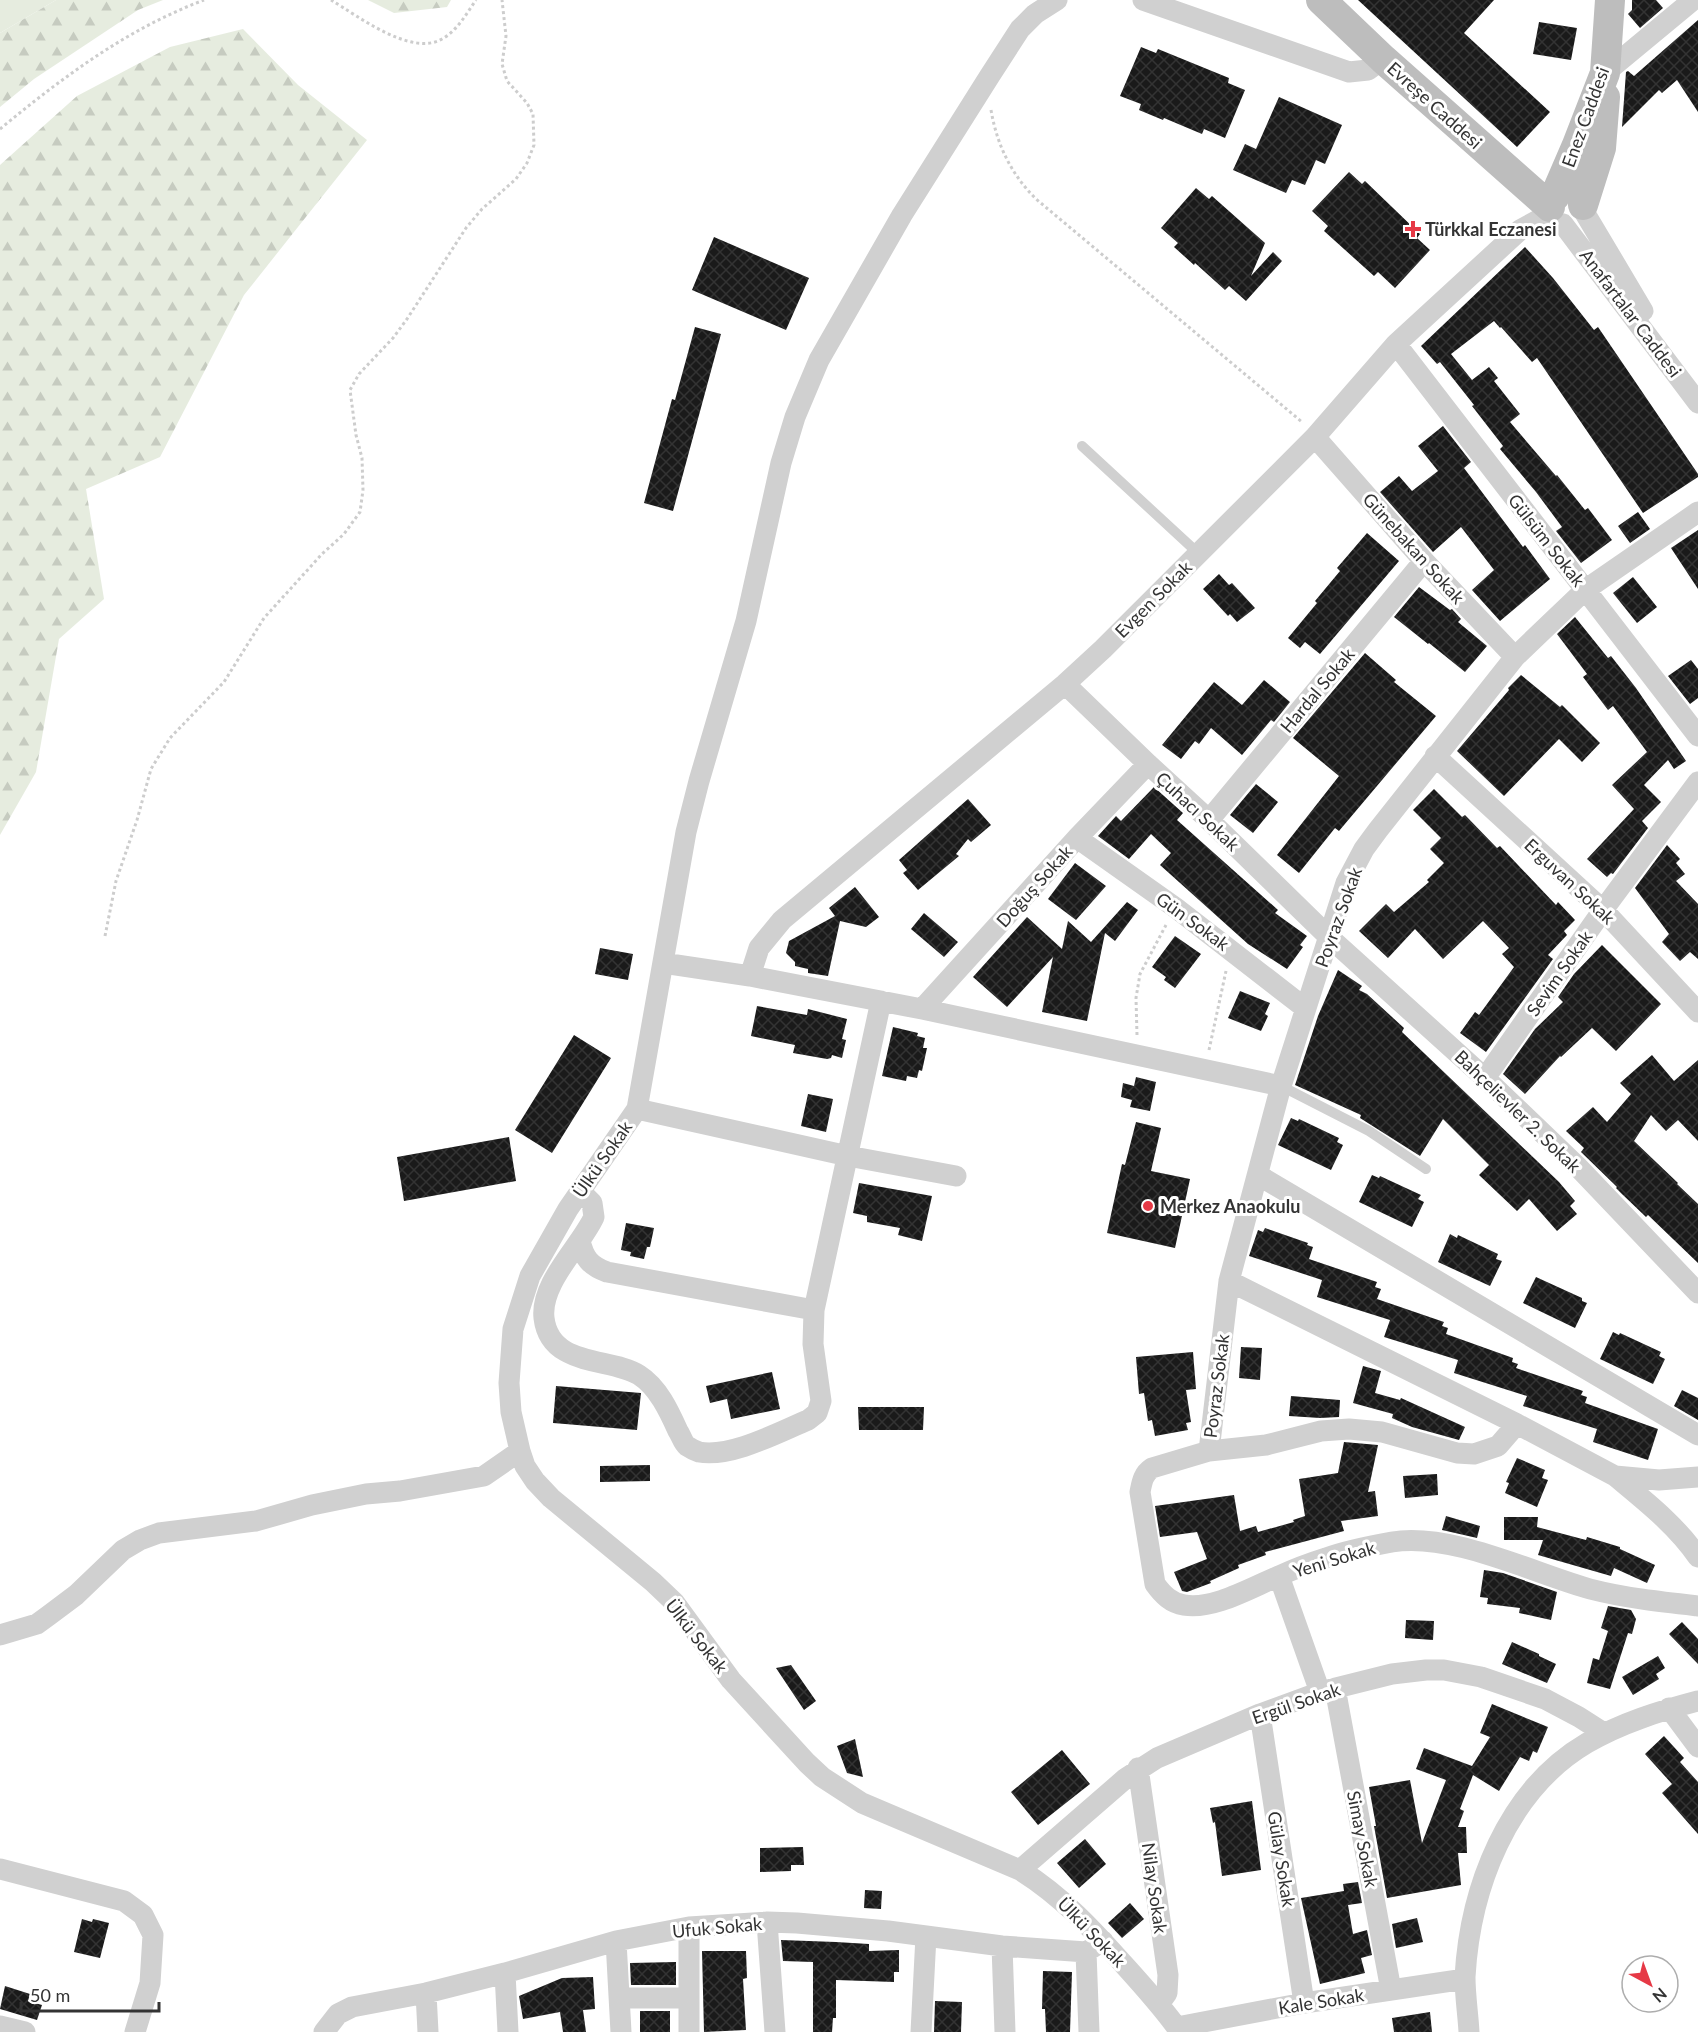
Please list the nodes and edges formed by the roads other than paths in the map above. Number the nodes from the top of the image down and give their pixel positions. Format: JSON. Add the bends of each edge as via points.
{"nodes":[{"id":1,"x":1057,"y":0,"type":"edge"},
{"id":2,"x":1143,"y":0,"type":"edge"},
{"id":3,"x":1322,"y":0,"type":"edge"},
{"id":4,"x":1693,"y":0,"type":"edge"},
{"id":5,"x":1607,"y":1,"type":"edge"},
{"id":6,"x":1383,"y":59,"type":"junction"},
{"id":7,"x":1605,"y":73,"type":"junction"},
{"id":8,"x":1564,"y":209,"type":"junction"},
{"id":9,"x":1396,"y":344,"type":"junction"},
{"id":10,"x":1697,"y":401,"type":"edge"},
{"id":11,"x":1316,"y":437,"type":"junction"},
{"id":12,"x":1082,"y":446,"type":"dead end"},
{"id":13,"x":1698,"y":512,"type":"edge"},
{"id":14,"x":1199,"y":554,"type":"junction"},
{"id":15,"x":1424,"y":561,"type":"junction"},
{"id":16,"x":1586,"y":590,"type":"junction"},
{"id":17,"x":1515,"y":657,"type":"junction"},
{"id":18,"x":1065,"y":684,"type":"junction"},
{"id":19,"x":1698,"y":736,"type":"edge"},
{"id":20,"x":1435,"y":756,"type":"junction"},
{"id":21,"x":1148,"y":764,"type":"junction"},
{"id":22,"x":1698,"y":782,"type":"edge"},
{"id":23,"x":1209,"y":820,"type":"junction"},
{"id":24,"x":1077,"y":838,"type":"junction"},
{"id":25,"x":1603,"y":910,"type":"junction"},
{"id":26,"x":1330,"y":938,"type":"junction"},
{"id":27,"x":663,"y":963,"type":"junction"},
{"id":28,"x":750,"y":976,"type":"junction"},
{"id":29,"x":881,"y":1001,"type":"junction"},
{"id":30,"x":1305,"y":1008,"type":"junction"},
{"id":31,"x":922,"y":1009,"type":"junction"},
{"id":32,"x":1698,"y":1012,"type":"edge"},
{"id":33,"x":1485,"y":1078,"type":"junction"},
{"id":34,"x":1281,"y":1086,"type":"junction"},
{"id":35,"x":637,"y":1109,"type":"junction"},
{"id":36,"x":848,"y":1156,"type":"junction"},
{"id":37,"x":1426,"y":1169,"type":"dead end"},
{"id":38,"x":1258,"y":1174,"type":"junction"},
{"id":39,"x":956,"y":1176,"type":"dead end"},
{"id":40,"x":580,"y":1191,"type":"junction"},
{"id":41,"x":580,"y":1241,"type":"junction"},
{"id":42,"x":1229,"y":1281,"type":"junction"},
{"id":43,"x":1698,"y":1293,"type":"edge"},
{"id":44,"x":814,"y":1310,"type":"junction"},
{"id":45,"x":1517,"y":1424,"type":"junction"},
{"id":46,"x":1698,"y":1435,"type":"edge"},
{"id":47,"x":520,"y":1451,"type":"junction"},
{"id":48,"x":1209,"y":1451,"type":"junction"},
{"id":49,"x":1616,"y":1476,"type":"junction"},
{"id":50,"x":1698,"y":1477,"type":"edge"},
{"id":51,"x":1698,"y":1557,"type":"edge"},
{"id":52,"x":1279,"y":1576,"type":"junction"},
{"id":53,"x":1698,"y":1606,"type":"edge"},
{"id":54,"x":0,"y":1635,"type":"edge"},
{"id":55,"x":1327,"y":1690,"type":"junction"},
{"id":56,"x":1698,"y":1701,"type":"edge"},
{"id":57,"x":1669,"y":1708,"type":"junction"},
{"id":58,"x":1260,"y":1714,"type":"junction"},
{"id":59,"x":1604,"y":1733,"type":"junction"},
{"id":60,"x":1698,"y":1747,"type":"edge"},
{"id":61,"x":1138,"y":1768,"type":"junction"},
{"id":62,"x":0,"y":1869,"type":"edge"},
{"id":63,"x":1020,"y":1870,"type":"junction"},
{"id":64,"x":767,"y":1922,"type":"junction"},
{"id":65,"x":689,"y":1927,"type":"junction"},
{"id":66,"x":926,"y":1936,"type":"junction"},
{"id":67,"x":616,"y":1941,"type":"junction"},
{"id":68,"x":1002,"y":1946,"type":"junction"},
{"id":69,"x":1094,"y":1946,"type":"junction"},
{"id":70,"x":505,"y":1973,"type":"junction"},
{"id":71,"x":1465,"y":1979,"type":"junction"},
{"id":72,"x":1391,"y":1990,"type":"junction"},
{"id":73,"x":426,"y":1992,"type":"junction"},
{"id":74,"x":620,"y":1998,"type":"junction"},
{"id":75,"x":689,"y":1998,"type":"junction"},
{"id":76,"x":1304,"y":2003,"type":"junction"},
{"id":77,"x":1159,"y":2004,"type":"junction"},
{"id":78,"x":0,"y":2026,"type":"edge"},
{"id":79,"x":1178,"y":2030,"type":"edge"},
{"id":80,"x":25,"y":2032,"type":"edge"},
{"id":81,"x":135,"y":2032,"type":"edge"},
{"id":82,"x":324,"y":2032,"type":"edge"},
{"id":83,"x":428,"y":2032,"type":"edge"},
{"id":84,"x":508,"y":2032,"type":"edge"},
{"id":85,"x":621,"y":2032,"type":"edge"},
{"id":86,"x":689,"y":2032,"type":"edge"},
{"id":87,"x":775,"y":2032,"type":"edge"},
{"id":88,"x":921,"y":2032,"type":"edge"},
{"id":89,"x":1005,"y":2032,"type":"edge"},
{"id":90,"x":1089,"y":2032,"type":"edge"},
{"id":91,"x":1469,"y":2032,"type":"edge"}],
"edges":[{"from":1,"to":27,"type":"street","via":[[1020,29],[988,77],[902,215],[819,360],[795,417],[746,621],[686,832]]},
{"from":2,"to":6,"type":"street","via":[[1349,72],[1368,70]]},
{"from":3,"to":6,"type":"main road","name":"Evreşe Caddesi"},
{"from":4,"to":7,"type":"street"},
{"from":5,"to":7,"type":"main road","name":"Enez Caddesi"},
{"from":6,"to":8,"type":"main road","name":"Evreşe Caddesi"},
{"from":7,"to":8,"type":"main road","name":"Enez Caddesi","via":[[1578,145]]},
{"from":8,"to":9,"type":"street","name":"Evgen Sokak","via":[[1520,230]]},
{"from":8,"to":10,"type":"street","name":"Anafartalar Caddesi"},
{"from":9,"to":11,"type":"street","name":"Evgen Sokak"},
{"from":9,"to":16,"type":"street","name":"Gülsüm Sokak"},
{"from":11,"to":14,"type":"street","name":"Evgen Sokak"},
{"from":11,"to":15,"type":"street","name":"Günebakan Sokak"},
{"from":12,"to":14,"type":"lane"},
{"from":13,"to":16,"type":"street","name":"Poyraz Sokak"},
{"from":14,"to":18,"type":"street","name":"Evgen Sokak"},
{"from":15,"to":17,"type":"street","name":"Günebakan Sokak"},
{"from":15,"to":23,"type":"street","name":"Hardal Sokak"},
{"from":16,"to":17,"type":"street","name":"Poyraz Sokak"},
{"from":16,"to":19,"type":"street","name":"Gülsüm Sokak"},
{"from":17,"to":20,"type":"street","name":"Poyraz Sokak"},
{"from":18,"to":21,"type":"street","name":"Çuhacı Sokak"},
{"from":18,"to":28,"type":"street","name":"Evgen Sokak","via":[[782,920],[759,948]]},
{"from":20,"to":25,"type":"street","name":"Erguvan Sokak"},
{"from":20,"to":26,"type":"street","name":"Poyraz Sokak","via":[[1354,867]]},
{"from":21,"to":23,"type":"street","name":"Çuhacı Sokak"},
{"from":21,"to":24,"type":"street","name":"Doğuş Sokak"},
{"from":22,"to":25,"type":"street","name":"Sevim Sokak"},
{"from":23,"to":26,"type":"street","name":"Çuhacı Sokak"},
{"from":24,"to":30,"type":"street","name":"Gün Sokak","via":[[1176,908]]},
{"from":24,"to":31,"type":"street","name":"Doğuş Sokak"},
{"from":25,"to":32,"type":"street","name":"Erguvan Sokak"},
{"from":25,"to":33,"type":"street","name":"Sevim Sokak"},
{"from":26,"to":30,"type":"street","name":"Poyraz Sokak"},
{"from":26,"to":33,"type":"street","name":"Bahçelievler 2. Sokak"},
{"from":27,"to":28,"type":"street"},
{"from":27,"to":35,"type":"street"},
{"from":28,"to":29,"type":"street"},
{"from":29,"to":31,"type":"street"},
{"from":29,"to":36,"type":"street"},
{"from":30,"to":34,"type":"street","name":"Poyraz Sokak"},
{"from":31,"to":34,"type":"street"},
{"from":33,"to":43,"type":"street","name":"Bahçelievler 2. Sokak","via":[[1577,1166]]},
{"from":34,"to":37,"type":"lane","via":[[1369,1131]]},
{"from":34,"to":38,"type":"street","name":"Poyraz Sokak"},
{"from":35,"to":36,"type":"street"},
{"from":35,"to":40,"type":"street","name":"Ülkü Sokak"},
{"from":36,"to":39,"type":"street"},
{"from":36,"to":44,"type":"street"},
{"from":38,"to":42,"type":"street","name":"Poyraz Sokak"},
{"from":38,"to":46,"type":"street"},
{"from":40,"to":41,"type":"street","via":[[592,1203],[594,1217]]},
{"from":40,"to":47,"type":"street","name":"Ülkü Sokak","via":[[530,1276],[513,1329],[511,1412]]},
{"from":41,"to":44,"type":"street","via":[[587,1260],[607,1272]]},
{"from":41,"to":44,"type":"street","via":[[546,1302],[544,1316],[550,1336],[578,1357],[637,1374],[648,1381],[686,1446],[698,1452],[735,1449],[817,1413],[820,1401],[813,1344]]},
{"from":42,"to":45,"type":"street"},
{"from":42,"to":48,"type":"street","name":"Poyraz Sokak"},
{"from":45,"to":48,"type":"street","name":"Yeni Sokak","via":[[1498,1446],[1474,1454],[1382,1432],[1349,1429]]},
{"from":45,"to":49,"type":"street"},
{"from":47,"to":54,"type":"street","via":[[484,1476],[366,1494],[256,1521],[159,1533],[140,1539],[37,1624]]},
{"from":47,"to":63,"type":"street","name":"Ülkü Sokak","via":[[525,1466],[551,1498],[674,1602],[744,1695],[822,1777],[862,1803]]},
{"from":48,"to":52,"type":"street","name":"Yeni Sokak","via":[[1152,1468],[1143,1479],[1140,1492],[1155,1584],[1172,1601],[1194,1605],[1220,1600]]},
{"from":49,"to":50,"type":"street","via":[[1659,1480]]},
{"from":49,"to":51,"type":"street","via":[[1670,1523]]},
{"from":52,"to":53,"type":"street","name":"Yeni Sokak","via":[[1360,1548],[1396,1541],[1424,1542],[1494,1556],[1590,1588]]},
{"from":52,"to":55,"type":"street","name":"Simay Sokak"},
{"from":55,"to":58,"type":"street","name":"Ergül Sokak"},
{"from":55,"to":59,"type":"street","name":"Ergül Sokak","via":[[1410,1671],[1460,1672],[1545,1699]]},
{"from":55,"to":72,"type":"street","name":"Simay Sokak"},
{"from":56,"to":57,"type":"street"},
{"from":57,"to":59,"type":"street"},
{"from":57,"to":60,"type":"street"},
{"from":58,"to":61,"type":"street","name":"Ergül Sokak"},
{"from":58,"to":76,"type":"street","name":"Gülay Sokak"},
{"from":59,"to":71,"type":"street","via":[[1567,1756],[1537,1785],[1504,1832],[1472,1920]]},
{"from":61,"to":63,"type":"street","name":"Ergül Sokak"},
{"from":61,"to":77,"type":"street","name":"Nilay Sokak","via":[[1168,1975],[1167,1993]]},
{"from":62,"to":81,"type":"street","via":[[124,1901],[143,1915],[153,1935],[150,1983]]},
{"from":63,"to":69,"type":"street","name":"Ülkü Sokak","via":[[1056,1895]]},
{"from":64,"to":65,"type":"street","name":"Ufuk Sokak"},
{"from":64,"to":66,"type":"street","name":"Ufuk Sokak"},
{"from":64,"to":87,"type":"street"},
{"from":65,"to":67,"type":"street","name":"Ufuk Sokak"},
{"from":65,"to":75,"type":"street"},
{"from":66,"to":68,"type":"street","name":"Ufuk Sokak"},
{"from":66,"to":88,"type":"street"},
{"from":67,"to":70,"type":"street","name":"Ufuk Sokak"},
{"from":67,"to":74,"type":"street"},
{"from":68,"to":69,"type":"street","name":"Ufuk Sokak"},
{"from":68,"to":89,"type":"street"},
{"from":69,"to":77,"type":"street","name":"Ülkü Sokak"},
{"from":69,"to":90,"type":"street"},
{"from":70,"to":73,"type":"street","name":"Ufuk Sokak"},
{"from":70,"to":84,"type":"street"},
{"from":71,"to":72,"type":"street","name":"Kale Sokak"},
{"from":71,"to":91,"type":"street"},
{"from":72,"to":76,"type":"street","name":"Kale Sokak"},
{"from":73,"to":82,"type":"street","name":"Ufuk Sokak","via":[[352,2007],[338,2014]]},
{"from":73,"to":83,"type":"street"},
{"from":74,"to":75,"type":"street"},
{"from":74,"to":85,"type":"street"},
{"from":75,"to":86,"type":"street"},
{"from":76,"to":79,"type":"street","name":"Kale Sokak"},
{"from":77,"to":79,"type":"street","name":"Ülkü Sokak"},
{"from":78,"to":80,"type":"street"}]}
